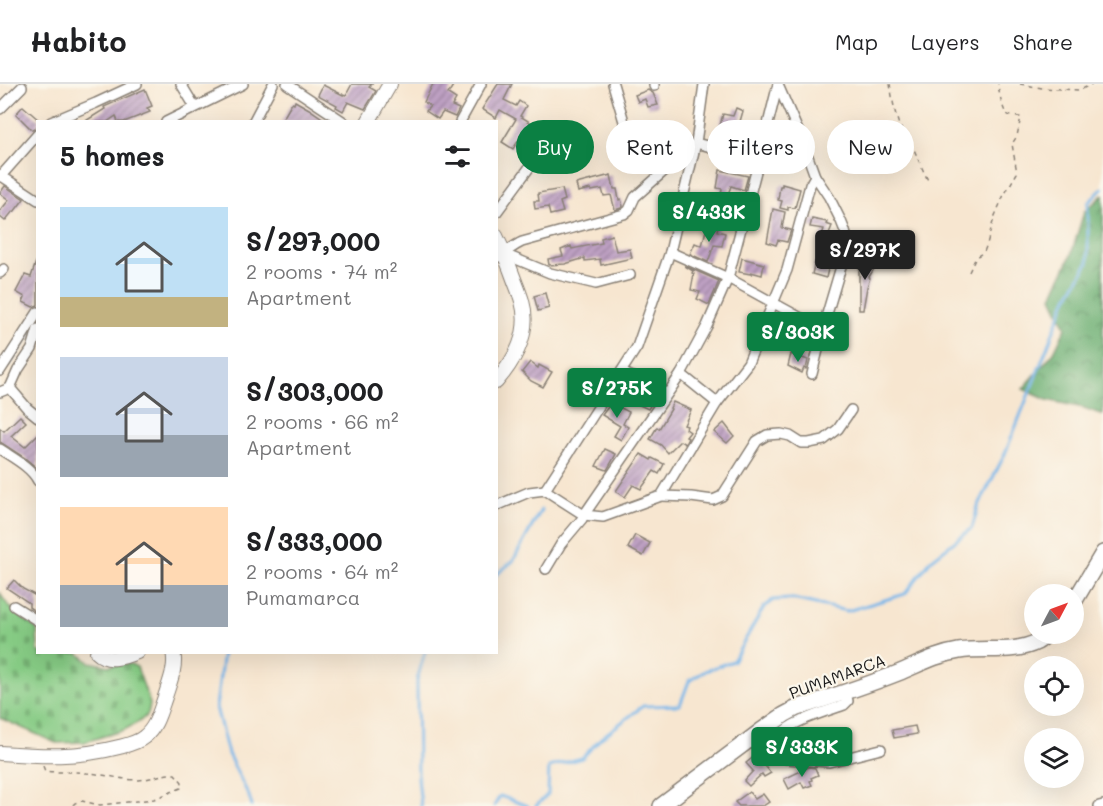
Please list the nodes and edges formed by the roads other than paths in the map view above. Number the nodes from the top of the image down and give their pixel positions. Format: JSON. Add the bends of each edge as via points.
{"nodes":[{"id":1,"x":137,"y":84,"type":"edge"},
{"id":2,"x":181,"y":84,"type":"edge"},
{"id":3,"x":243,"y":84,"type":"edge"},
{"id":4,"x":273,"y":84,"type":"edge"},
{"id":5,"x":288,"y":84,"type":"edge"},
{"id":6,"x":390,"y":84,"type":"edge"},
{"id":7,"x":481,"y":84,"type":"edge"},
{"id":8,"x":613,"y":84,"type":"edge"},
{"id":9,"x":704,"y":84,"type":"edge"},
{"id":10,"x":778,"y":84,"type":"edge"},
{"id":11,"x":22,"y":87,"type":"dead end"},
{"id":12,"x":195,"y":107,"type":"junction"},
{"id":13,"x":0,"y":109,"type":"edge"},
{"id":14,"x":56,"y":120,"type":"edge"},
{"id":15,"x":170,"y":120,"type":"edge"},
{"id":16,"x":254,"y":120,"type":"edge"},
{"id":17,"x":341,"y":120,"type":"edge"},
{"id":18,"x":369,"y":120,"type":"edge"},
{"id":19,"x":461,"y":120,"type":"edge"},
{"id":20,"x":624,"y":120,"type":"edge"},
{"id":21,"x":769,"y":120,"type":"edge"},
{"id":22,"x":793,"y":120,"type":"edge"},
{"id":23,"x":36,"y":136,"type":"edge"},
{"id":24,"x":696,"y":143,"type":"junction"},
{"id":25,"x":707,"y":146,"type":"edge"},
{"id":26,"x":525,"y":174,"type":"edge"},
{"id":27,"x":755,"y":174,"type":"edge"},
{"id":28,"x":0,"y":176,"type":"edge"},
{"id":29,"x":815,"y":176,"type":"joint"},
{"id":30,"x":36,"y":199,"type":"edge"},
{"id":31,"x":498,"y":210,"type":"edge"},
{"id":32,"x":670,"y":252,"type":"junction"},
{"id":33,"x":500,"y":256,"type":"edge"},
{"id":34,"x":630,"y":275,"type":"dead end"},
{"id":35,"x":728,"y":278,"type":"junction"},
{"id":36,"x":774,"y":302,"type":"junction"},
{"id":37,"x":36,"y":315,"type":"edge"},
{"id":38,"x":824,"y":330,"type":"junction"},
{"id":39,"x":35,"y":351,"type":"edge"},
{"id":40,"x":0,"y":371,"type":"edge"},
{"id":41,"x":622,"y":372,"type":"junction"},
{"id":42,"x":499,"y":373,"type":"edge"},
{"id":43,"x":681,"y":374,"type":"junction"},
{"id":44,"x":812,"y":374,"type":"dead end"},
{"id":45,"x":10,"y":388,"type":"junction"},
{"id":46,"x":0,"y":392,"type":"edge"},
{"id":47,"x":666,"y":393,"type":"junction"},
{"id":48,"x":717,"y":403,"type":"junction"},
{"id":49,"x":851,"y":410,"type":"dead end"},
{"id":50,"x":36,"y":415,"type":"edge"},
{"id":51,"x":0,"y":449,"type":"edge"},
{"id":52,"x":36,"y":477,"type":"edge"},
{"id":53,"x":544,"y":490,"type":"junction"},
{"id":54,"x":662,"y":496,"type":"junction"},
{"id":55,"x":498,"y":505,"type":"edge"},
{"id":56,"x":584,"y":514,"type":"junction"},
{"id":57,"x":1103,"y":553,"type":"edge"},
{"id":58,"x":546,"y":570,"type":"dead end"},
{"id":59,"x":1084,"y":586,"type":"edge"},
{"id":60,"x":14,"y":606,"type":"dead end"},
{"id":61,"x":36,"y":620,"type":"edge"},
{"id":62,"x":1031,"y":644,"type":"edge"},
{"id":63,"x":99,"y":654,"type":"edge"},
{"id":64,"x":130,"y":654,"type":"edge"},
{"id":65,"x":173,"y":654,"type":"edge"},
{"id":66,"x":845,"y":692,"type":"junction"},
{"id":67,"x":881,"y":749,"type":"dead end"},
{"id":68,"x":0,"y":753,"type":"edge"},
{"id":69,"x":661,"y":806,"type":"edge"}],
"edges":[{"from":1,"to":14,"type":"street"},
{"from":2,"to":12,"type":"street"},
{"from":3,"to":12,"type":"street"},
{"from":4,"to":16,"type":"street"},
{"from":5,"to":17,"type":"street"},
{"from":6,"to":18,"type":"street"},
{"from":7,"to":19,"type":"street"},
{"from":8,"to":20,"type":"street"},
{"from":9,"to":24,"type":"street"},
{"from":10,"to":21,"type":"street"},
{"from":10,"to":22,"type":"street"},
{"from":11,"to":13,"type":"street"},
{"from":12,"to":15,"type":"street"},
{"from":23,"to":28,"type":"street"},
{"from":24,"to":25,"type":"street"},
{"from":24,"to":32,"type":"street"},
{"from":24,"to":33,"type":"street","via":[[635,197],[624,214],[522,242]]},
{"from":26,"to":31,"type":"street"},
{"from":27,"to":35,"type":"street"},
{"from":28,"to":30,"type":"street"},
{"from":29,"to":36,"type":"street"},
{"from":29,"to":38,"type":"street","via":[[846,231],[848,243]]},
{"from":32,"to":35,"type":"street"},
{"from":32,"to":41,"type":"street","via":[[638,347]]},
{"from":33,"to":34,"type":"street","via":[[596,284]]},
{"from":33,"to":42,"type":"street","via":[[522,302],[525,318],[522,340],[512,360]]},
{"from":35,"to":36,"type":"street"},
{"from":35,"to":43,"type":"street"},
{"from":36,"to":38,"type":"street"},
{"from":36,"to":48,"type":"street","via":[[748,363]]},
{"from":37,"to":40,"type":"street"},
{"from":38,"to":44,"type":"street"},
{"from":39,"to":45,"type":"street","via":[[18,370]]},
{"from":41,"to":47,"type":"street"},
{"from":41,"to":53,"type":"street"},
{"from":43,"to":47,"type":"street"},
{"from":43,"to":48,"type":"street"},
{"from":45,"to":46,"type":"street"},
{"from":45,"to":50,"type":"street"},
{"from":47,"to":56,"type":"street"},
{"from":48,"to":54,"type":"street"},
{"from":49,"to":54,"type":"street","via":[[838,429],[824,440],[801,443],[781,434],[757,441],[722,496],[713,500]]},
{"from":51,"to":52,"type":"street"},
{"from":53,"to":55,"type":"street"},
{"from":53,"to":56,"type":"street"},
{"from":54,"to":56,"type":"street","via":[[603,517]]},
{"from":56,"to":58,"type":"street"},
{"from":57,"to":59,"type":"main road"},
{"from":60,"to":61,"type":"street"},
{"from":62,"to":66,"type":"main road","name":"PUMAMARCA","via":[[930,658]]},
{"from":63,"to":64,"type":"street","via":[[111,659]]},
{"from":65,"to":68,"type":"street","via":[[162,707],[143,738],[108,750],[68,756]]},
{"from":66,"to":67,"type":"street","via":[[848,701],[844,705],[785,730],[774,746],[777,755],[829,762]]},
{"from":66,"to":69,"type":"main road","name":"PUMAMARCA","via":[[784,715]]}]}
